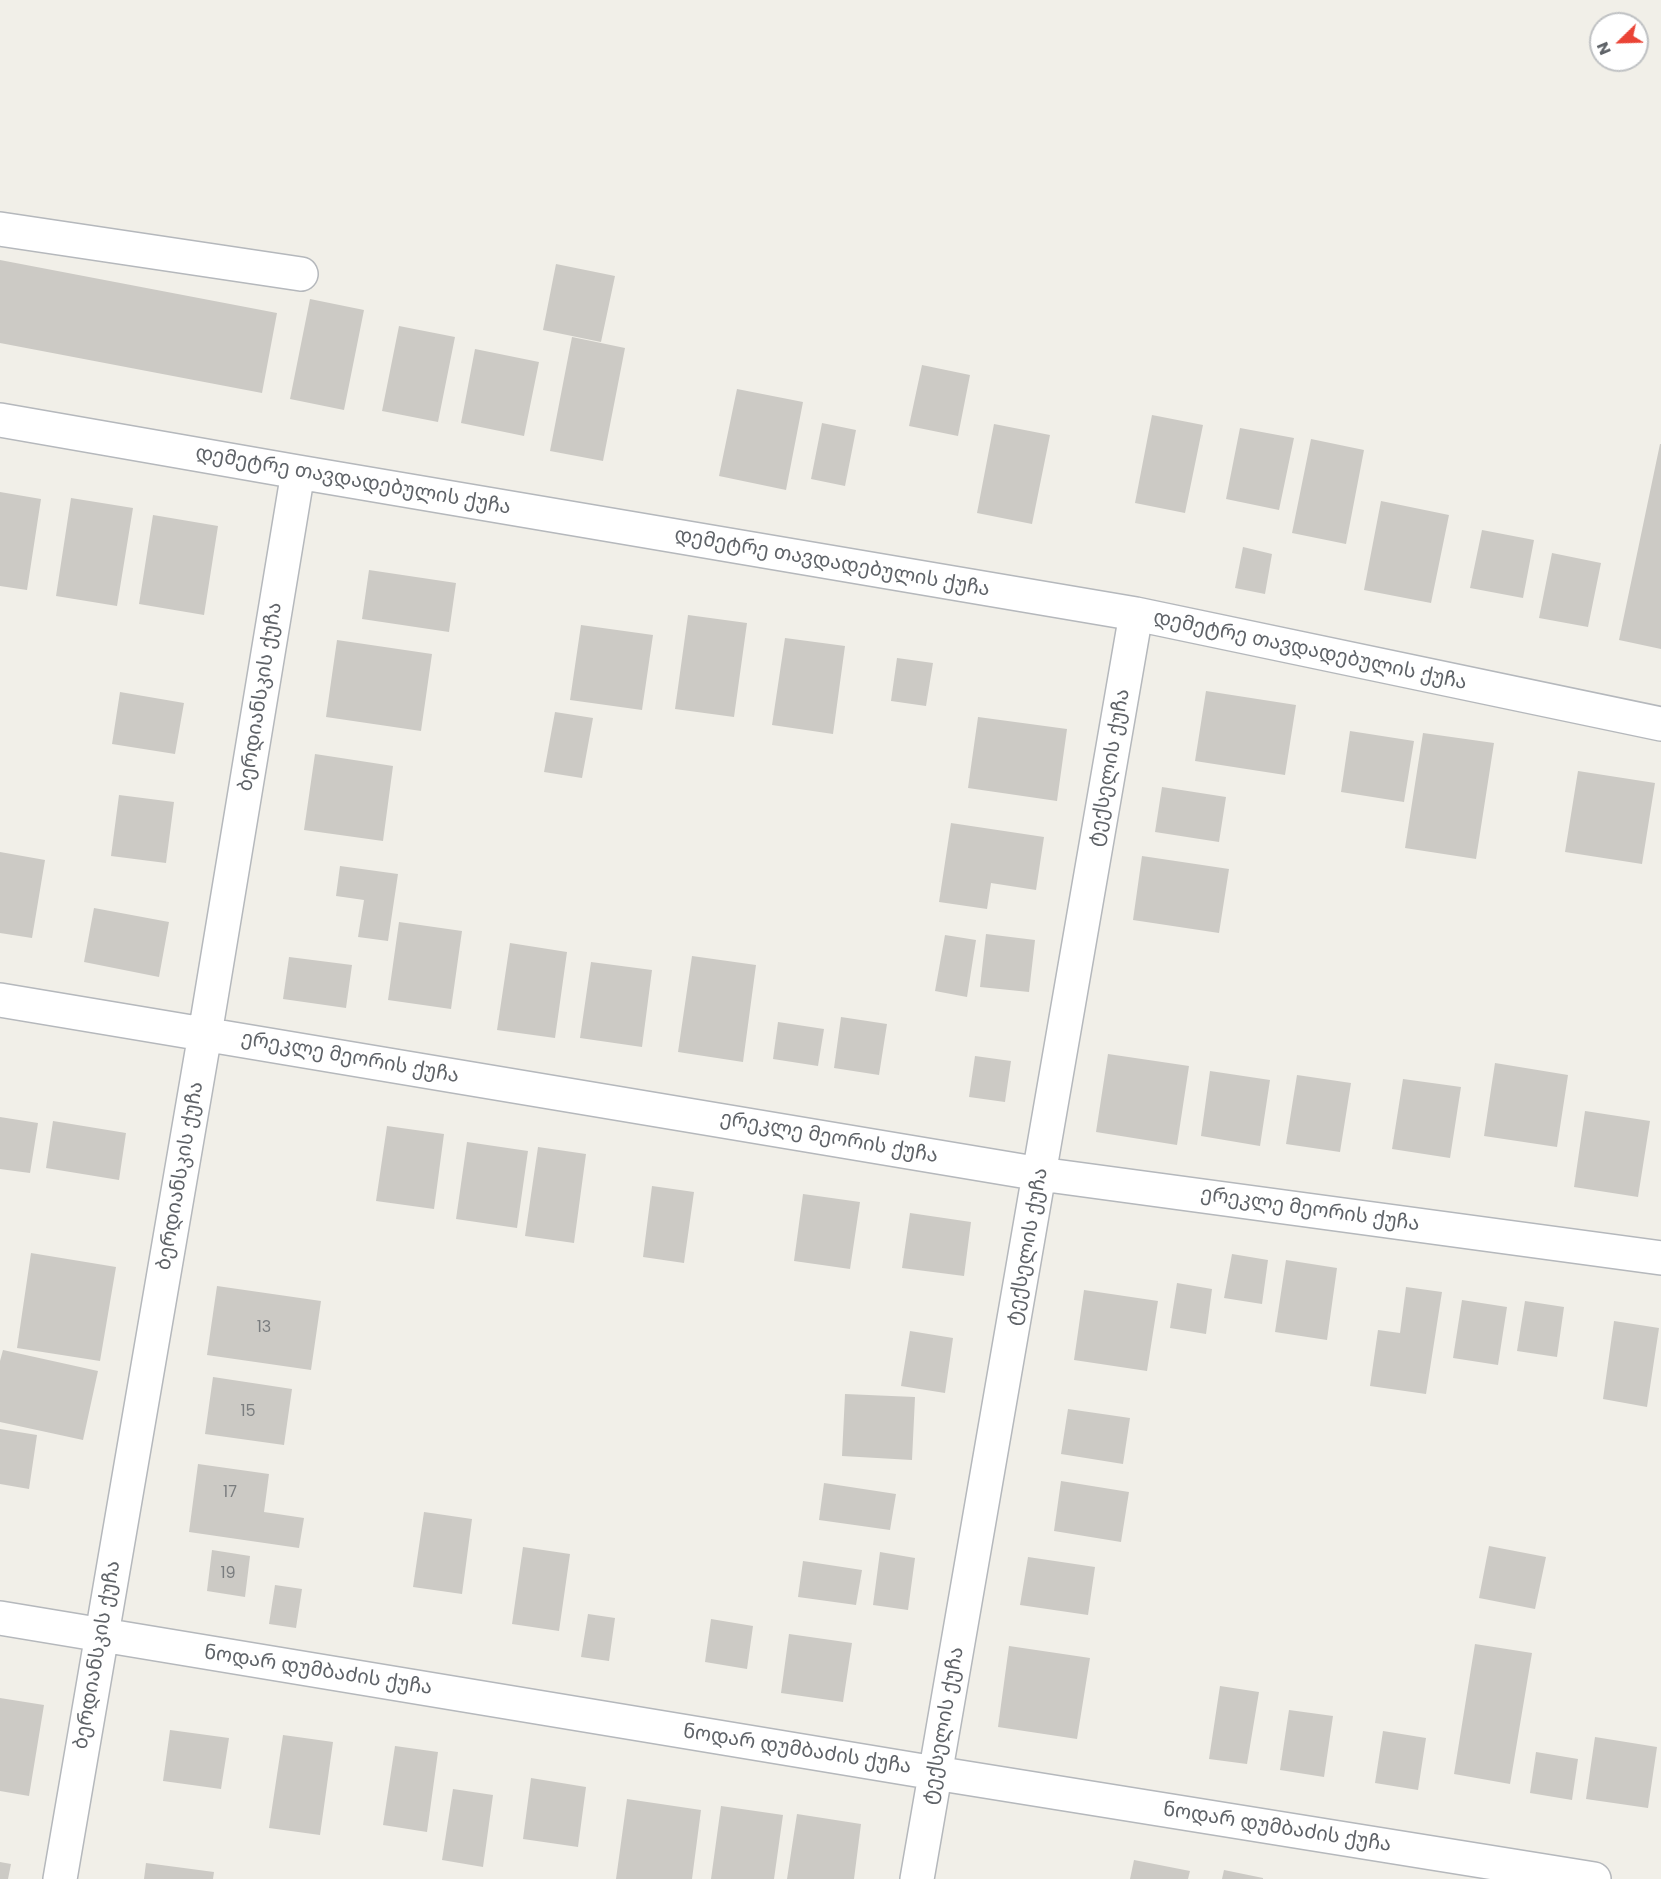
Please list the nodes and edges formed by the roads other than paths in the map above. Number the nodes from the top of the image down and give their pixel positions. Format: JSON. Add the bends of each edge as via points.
{"nodes":[{"id":1,"x":0,"y":230,"type":"edge"},
{"id":2,"x":301,"y":274,"type":"dead end"},
{"id":3,"x":0,"y":420,"type":"edge"},
{"id":4,"x":298,"y":472,"type":"junction"},
{"id":5,"x":1136,"y":614,"type":"junction"},
{"id":6,"x":1661,"y":724,"type":"edge"},
{"id":7,"x":0,"y":1000,"type":"edge"},
{"id":8,"x":205,"y":1034,"type":"junction"},
{"id":9,"x":1040,"y":1174,"type":"junction"},
{"id":10,"x":1661,"y":1258,"type":"edge"},
{"id":11,"x":0,"y":1618,"type":"edge"},
{"id":12,"x":101,"y":1635,"type":"junction"},
{"id":13,"x":935,"y":1773,"type":"junction"},
{"id":14,"x":60,"y":1879,"type":"edge"},
{"id":15,"x":917,"y":1879,"type":"edge"},
{"id":16,"x":1594,"y":1879,"type":"edge"}],
"edges":[{"from":1,"to":2,"type":"street"},
{"from":3,"to":4,"type":"street","name":"დემეტრე თავდადებულის ქუჩა"},
{"from":4,"to":5,"type":"street","name":"დემეტრე თავდადებულის ქუჩა"},
{"from":4,"to":8,"type":"street","name":"ბერდიანსკის ქუჩა"},
{"from":5,"to":6,"type":"street","name":"დემეტრე თავდადებულის ქუჩა"},
{"from":5,"to":9,"type":"street","name":"ტექსელის ქუჩა"},
{"from":7,"to":8,"type":"street","name":"ერეკლე მეორის ქუჩა"},
{"from":8,"to":9,"type":"street","name":"ერეკლე მეორის ქუჩა"},
{"from":8,"to":12,"type":"street","name":"ბერდიანსკის ქუჩა"},
{"from":9,"to":10,"type":"street","name":"ერეკლე მეორის ქუჩა"},
{"from":9,"to":13,"type":"street","name":"ტექსელის ქუჩა"},
{"from":11,"to":12,"type":"street","name":"ნოდარ დუმბაძის ქუჩა"},
{"from":12,"to":13,"type":"street","name":"ნოდარ დუმბაძის ქუჩა"},
{"from":12,"to":14,"type":"street","name":"ბერდიანსკის ქუჩა"},
{"from":13,"to":15,"type":"street","name":"ტექსელის ქუჩა"},
{"from":13,"to":16,"type":"street","name":"ნოდარ დუმბაძის ქუჩა"}]}
